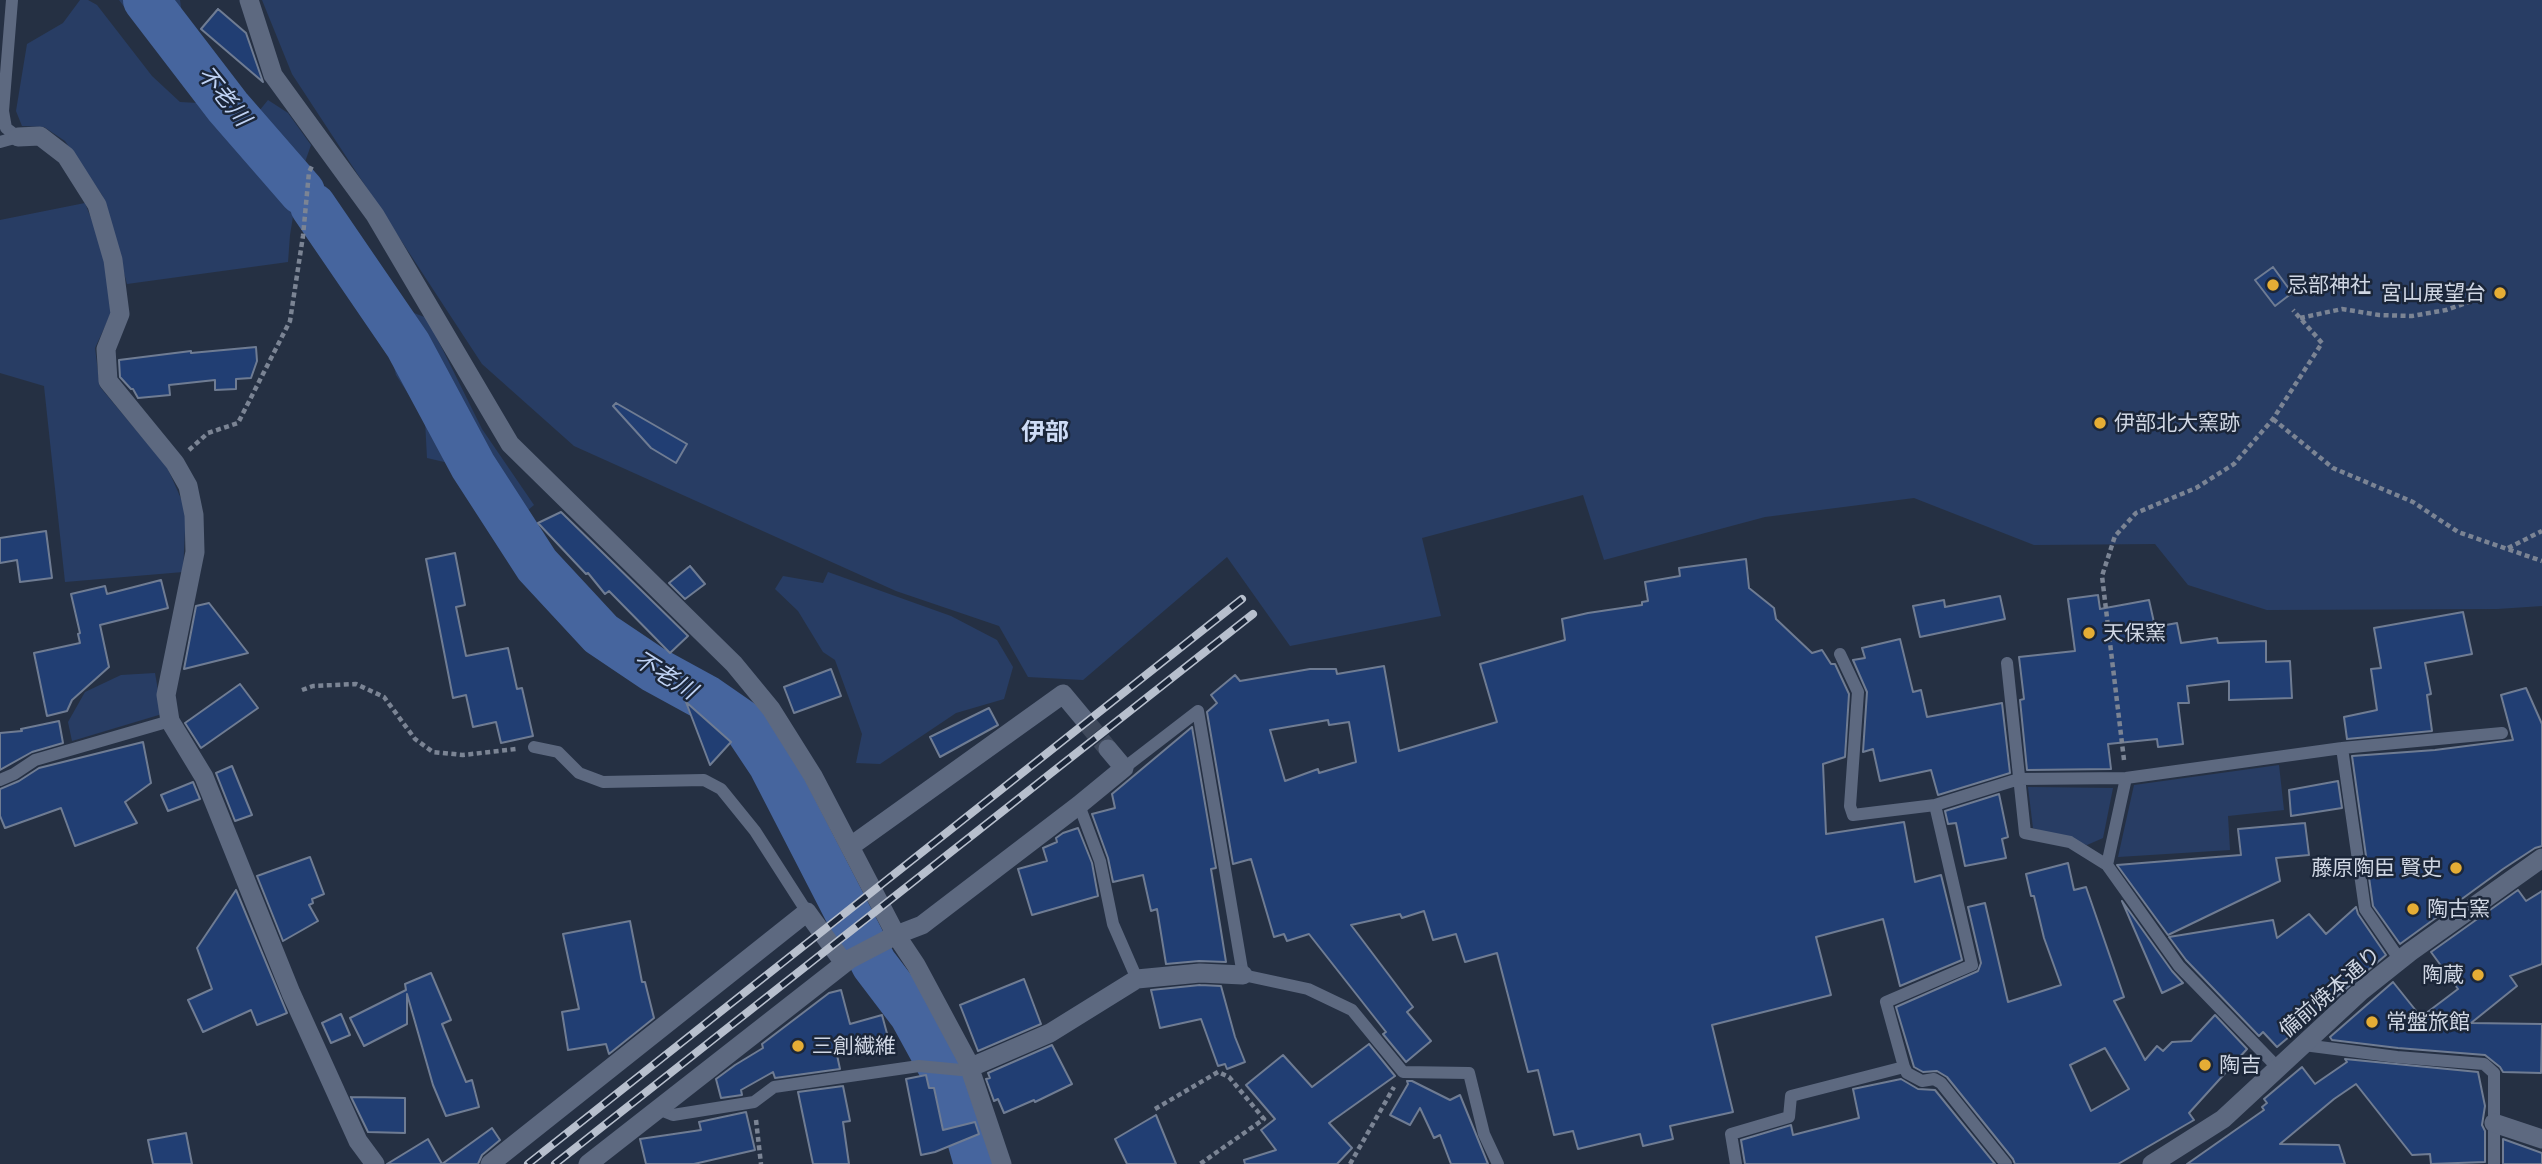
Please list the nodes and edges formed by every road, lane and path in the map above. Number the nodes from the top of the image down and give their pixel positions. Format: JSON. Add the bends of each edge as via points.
{"nodes":[{"id":1,"x":12,"y":0,"type":"edge"},
{"id":2,"x":249,"y":0,"type":"edge"},
{"id":3,"x":9,"y":140,"type":"edge"},
{"id":4,"x":309,"y":172,"type":"dead end"},
{"id":5,"x":2472,"y":301,"type":"dead end"},
{"id":6,"x":2293,"y":310,"type":"dead end"},
{"id":7,"x":2300,"y":318,"type":"junction"},
{"id":8,"x":2273,"y":419,"type":"junction"},
{"id":9,"x":175,"y":463,"type":"junction"},
{"id":10,"x":2542,"y":531,"type":"edge"},
{"id":11,"x":2508,"y":548,"type":"junction"},
{"id":12,"x":2542,"y":561,"type":"edge"},
{"id":13,"x":1840,"y":654,"type":"dead end"},
{"id":14,"x":2007,"y":663,"type":"dead end"},
{"id":15,"x":302,"y":691,"type":"dead end"},
{"id":16,"x":1083,"y":718,"type":"tunnel mouth"},
{"id":17,"x":170,"y":720,"type":"junction"},
{"id":18,"x":2502,"y":733,"type":"dead end"},
{"id":19,"x":534,"y":747,"type":"joint"},
{"id":20,"x":2342,"y":748,"type":"junction"},
{"id":21,"x":1108,"y":749,"type":"tunnel mouth"},
{"id":22,"x":1124,"y":768,"type":"junction"},
{"id":23,"x":2126,"y":778,"type":"junction"},
{"id":24,"x":2020,"y":779,"type":"junction"},
{"id":25,"x":0,"y":780,"type":"edge"},
{"id":26,"x":1079,"y":804,"type":"junction"},
{"id":27,"x":1935,"y":805,"type":"junction"},
{"id":28,"x":851,"y":846,"type":"junction"},
{"id":29,"x":2542,"y":858,"type":"edge"},
{"id":30,"x":2107,"y":866,"type":"junction"},
{"id":31,"x":807,"y":912,"type":"junction"},
{"id":32,"x":890,"y":938,"type":"junction"},
{"id":33,"x":2400,"y":960,"type":"junction"},
{"id":34,"x":847,"y":961,"type":"junction"},
{"id":35,"x":1243,"y":975,"type":"junction"},
{"id":36,"x":1137,"y":979,"type":"junction"},
{"id":37,"x":2304,"y":1045,"type":"junction"},
{"id":38,"x":1904,"y":1067,"type":"junction"},
{"id":39,"x":2278,"y":1068,"type":"junction"},
{"id":40,"x":965,"y":1069,"type":"junction"},
{"id":41,"x":1403,"y":1072,"type":"junction"},
{"id":42,"x":754,"y":1102,"type":"junction"},
{"id":43,"x":658,"y":1109,"type":"junction"},
{"id":44,"x":1155,"y":1109,"type":"dead end"},
{"id":45,"x":2494,"y":1123,"type":"junction"},
{"id":46,"x":2542,"y":1139,"type":"edge"},
{"id":47,"x":375,"y":1164,"type":"edge"},
{"id":48,"x":490,"y":1164,"type":"edge"},
{"id":49,"x":588,"y":1164,"type":"edge"},
{"id":50,"x":761,"y":1164,"type":"edge"},
{"id":51,"x":1002,"y":1164,"type":"edge"},
{"id":52,"x":1200,"y":1164,"type":"edge"},
{"id":53,"x":1350,"y":1164,"type":"edge"},
{"id":54,"x":1498,"y":1164,"type":"edge"},
{"id":55,"x":1736,"y":1164,"type":"edge"},
{"id":56,"x":2006,"y":1164,"type":"edge"},
{"id":57,"x":2152,"y":1164,"type":"edge"},
{"id":58,"x":2494,"y":1164,"type":"edge"}],
"edges":[{"from":1,"to":3,"type":"lane","via":[[3,111]]},
{"from":2,"to":28,"type":"street","via":[[273,75],[375,215],[510,444],[734,664],[771,709]]},
{"from":3,"to":9,"type":"street","via":[[40,136],[66,156],[97,205],[113,260],[120,314],[106,349],[108,381]]},
{"from":4,"to":9,"type":"path","via":[[290,321],[238,422],[208,433]]},
{"from":5,"to":7,"type":"path","via":[[2412,316],[2343,310]]},
{"from":6,"to":7,"type":"path"},
{"from":7,"to":8,"type":"path","via":[[2322,343]]},
{"from":8,"to":11,"type":"path","via":[[2333,468],[2413,502],[2458,532]]},
{"from":8,"to":23,"type":"path","via":[[2234,464],[2196,488],[2136,513],[2115,536],[2102,576]]},
{"from":9,"to":17,"type":"street","via":[[188,486],[195,552],[166,695]]},
{"from":10,"to":11,"type":"path"},
{"from":11,"to":12,"type":"path"},
{"from":13,"to":27,"type":"lane","via":[[1858,692],[1853,815]]},
{"from":14,"to":24,"type":"lane"},
{"from":15,"to":19,"type":"path","via":[[313,686],[356,684],[384,698],[415,739],[433,752],[463,755]]},
{"from":16,"to":28,"type":"street","via":[[1063,694]]},
{"from":17,"to":25,"type":"lane","via":[[35,760]]},
{"from":17,"to":47,"type":"street","via":[[204,777],[291,993],[358,1141]]},
{"from":18,"to":20,"type":"lane"},
{"from":19,"to":31,"type":"lane","via":[[558,752],[579,773],[603,782],[704,780],[721,789],[755,831]]},
{"from":20,"to":23,"type":"lane"},
{"from":20,"to":33,"type":"lane","via":[[2365,909]]},
{"from":21,"to":22,"type":"street"},
{"from":22,"to":26,"type":"street"},
{"from":22,"to":35,"type":"lane","via":[[1198,711]]},
{"from":23,"to":24,"type":"lane"},
{"from":23,"to":30,"type":"lane"},
{"from":24,"to":27,"type":"lane"},
{"from":24,"to":30,"type":"lane","via":[[2025,833],[2070,842]]},
{"from":26,"to":32,"type":"street","via":[[922,925]]},
{"from":26,"to":36,"type":"lane","via":[[1100,861],[1113,924]]},
{"from":27,"to":38,"type":"lane","via":[[1972,965],[1886,1002]]},
{"from":28,"to":32,"type":"street"},
{"from":29,"to":33,"type":"street","name":"備前焼本通り"},
{"from":30,"to":39,"type":"lane","via":[[2179,966]]},
{"from":31,"to":34,"type":"street"},
{"from":31,"to":48,"type":"street"},
{"from":32,"to":34,"type":"street"},
{"from":32,"to":40,"type":"street","via":[[916,965]]},
{"from":33,"to":37,"type":"street","name":"備前焼本通り"},
{"from":34,"to":43,"type":"street"},
{"from":35,"to":36,"type":"street","via":[[1200,973]]},
{"from":35,"to":41,"type":"lane","via":[[1308,989],[1352,1010]]},
{"from":36,"to":40,"type":"street","via":[[1050,1033]]},
{"from":37,"to":39,"type":"street","name":"備前焼本通り"},
{"from":37,"to":45,"type":"lane","via":[[2484,1064],[2494,1073]]},
{"from":38,"to":55,"type":"lane","via":[[1791,1096],[1789,1117],[1731,1133]]},
{"from":38,"to":56,"type":"lane","via":[[1922,1080],[1941,1083]]},
{"from":39,"to":57,"type":"street","name":"備前焼本通り","via":[[2223,1119]]},
{"from":40,"to":42,"type":"lane","via":[[919,1066],[774,1087]]},
{"from":40,"to":51,"type":"street"},
{"from":41,"to":53,"type":"path"},
{"from":41,"to":54,"type":"lane","via":[[1469,1073],[1484,1135]]},
{"from":42,"to":43,"type":"lane","via":[[673,1115]]},
{"from":42,"to":50,"type":"path"},
{"from":43,"to":49,"type":"street"},
{"from":44,"to":52,"type":"path","via":[[1218,1072],[1228,1077],[1264,1119]]},
{"from":45,"to":46,"type":"street"},
{"from":45,"to":58,"type":"lane"}]}
